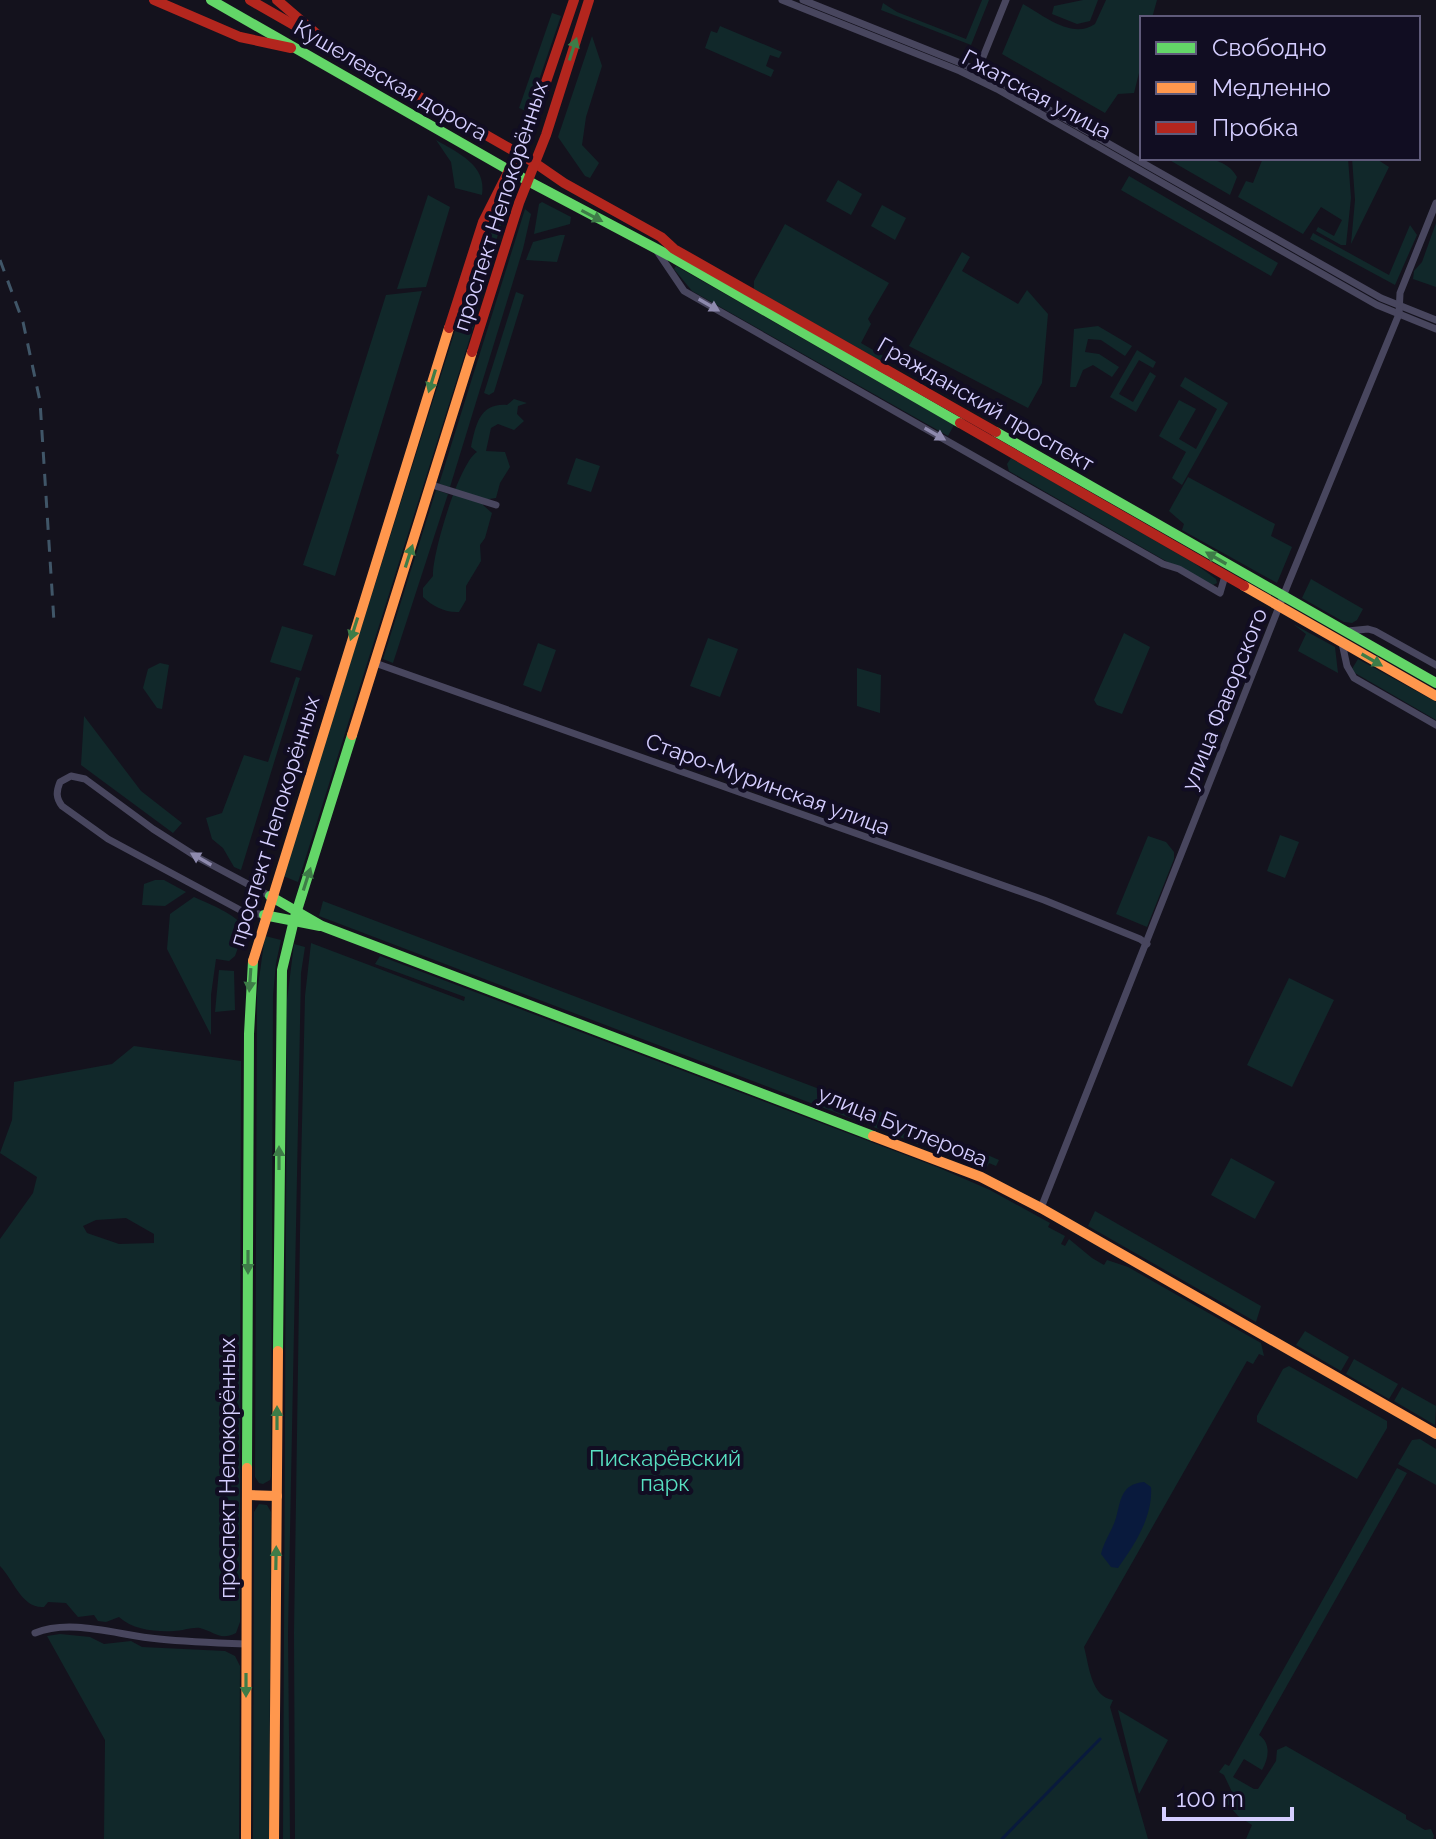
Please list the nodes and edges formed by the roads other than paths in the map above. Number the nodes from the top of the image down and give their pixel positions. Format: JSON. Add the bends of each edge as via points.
{"nodes":[{"id":1,"x":154,"y":0,"type":"edge"},
{"id":2,"x":211,"y":0,"type":"edge"},
{"id":3,"x":277,"y":0,"type":"edge"},
{"id":4,"x":574,"y":0,"type":"edge"},
{"id":5,"x":589,"y":0,"type":"edge"},
{"id":6,"x":782,"y":0,"type":"edge"},
{"id":7,"x":803,"y":0,"type":"edge"},
{"id":8,"x":1006,"y":0,"type":"edge"},
{"id":9,"x":257,"y":1,"type":"edge"},
{"id":10,"x":247,"y":20,"type":"junction"},
{"id":11,"x":240,"y":37,"type":"junction"},
{"id":12,"x":323,"y":40,"type":"junction"},
{"id":13,"x":297,"y":49,"type":"junction"},
{"id":14,"x":976,"y":74,"type":"junction"},
{"id":15,"x":519,"y":154,"type":"junction"},
{"id":16,"x":535,"y":163,"type":"junction"},
{"id":17,"x":509,"y":170,"type":"junction"},
{"id":18,"x":528,"y":181,"type":"junction"},
{"id":19,"x":1436,"y":203,"type":"edge"},
{"id":20,"x":657,"y":251,"type":"junction"},
{"id":21,"x":1400,"y":310,"type":"junction"},
{"id":22,"x":1436,"y":320,"type":"edge"},
{"id":23,"x":1436,"y":329,"type":"edge"},
{"id":24,"x":432,"y":485,"type":"junction"},
{"id":25,"x":496,"y":505,"type":"dead end"},
{"id":26,"x":1225,"y":576,"type":"junction"},
{"id":27,"x":1282,"y":602,"type":"junction"},
{"id":28,"x":1344,"y":637,"type":"junction"},
{"id":29,"x":375,"y":663,"type":"junction"},
{"id":30,"x":1436,"y":665,"type":"edge"},
{"id":31,"x":1436,"y":683,"type":"edge"},
{"id":32,"x":1436,"y":696,"type":"edge"},
{"id":33,"x":1436,"y":725,"type":"edge"},
{"id":34,"x":270,"y":896,"type":"junction"},
{"id":35,"x":264,"y":915,"type":"junction"},
{"id":36,"x":295,"y":916,"type":"junction"},
{"id":37,"x":1147,"y":944,"type":"junction"},
{"id":38,"x":1041,"y":1208,"type":"junction"},
{"id":39,"x":1436,"y":1434,"type":"edge"},
{"id":40,"x":247,"y":1495,"type":"junction"},
{"id":41,"x":277,"y":1496,"type":"junction"},
{"id":42,"x":35,"y":1633,"type":"dead end"},
{"id":43,"x":246,"y":1644,"type":"junction"},
{"id":44,"x":246,"y":1839,"type":"edge"},
{"id":45,"x":274,"y":1839,"type":"edge"}],
"edges":[{"from":1,"to":11,"type":"main road"},
{"from":2,"to":10,"type":"main road","name":"Кушелевская дорога"},
{"from":3,"to":12,"type":"main road"},
{"from":4,"to":15,"type":"main road","name":"проспект Непокорённых"},
{"from":16,"to":5,"type":"main road","name":"проспект Непокорённых","one_way":true},
{"from":6,"to":14,"type":"street","name":"Гжатская улица"},
{"from":7,"to":14,"type":"street","name":"Гжатская улица"},
{"from":8,"to":14,"type":"street"},
{"from":9,"to":12,"type":"main road","name":"Кушелевская дорога"},
{"from":10,"to":11,"type":"main road","via":[[250,30]]},
{"from":10,"to":13,"type":"main road","name":"Кушелевская дорога"},
{"from":11,"to":13,"type":"main road"},
{"from":12,"to":15,"type":"main road","name":"Кушелевская дорога"},
{"from":13,"to":17,"type":"main road","name":"Кушелевская дорога"},
{"from":14,"to":21,"type":"street","name":"Гжатская улица"},
{"from":15,"to":16,"type":"main road","name":"Гражданский проспект"},
{"from":15,"to":17,"type":"main road","name":"проспект Непокорённых"},
{"from":16,"to":18,"type":"main road","name":"проспект Непокорённых"},
{"from":27,"to":16,"type":"main road","name":"Гражданский проспект","one_way":true},
{"from":17,"to":18,"type":"main road","name":"Гражданский проспект"},
{"from":17,"to":34,"type":"main road","name":"проспект Непокорённых","one_way":true,"via":[[466,273]]},
{"from":18,"to":20,"type":"main road","name":"Гражданский проспект","one_way":true},
{"from":18,"to":24,"type":"main road","name":"проспект Непокорённых"},
{"from":19,"to":21,"type":"street","name":"улица Фаворского","via":[[1400,293]]},
{"from":20,"to":26,"type":"main road","name":"Гражданский проспект"},
{"from":20,"to":26,"type":"street","name":"Гражданский проспект","one_way":true,"via":[[684,291],[1163,564],[1220,593]]},
{"from":21,"to":22,"type":"street","name":"Гжатская улица"},
{"from":21,"to":23,"type":"street","name":"Гжатская улица"},
{"from":21,"to":27,"type":"street","name":"улица Фаворского"},
{"from":24,"to":25,"type":"street"},
{"from":29,"to":24,"type":"main road","name":"проспект Непокорённых","one_way":true},
{"from":26,"to":27,"type":"main road","name":"Гражданский проспект"},
{"from":27,"to":28,"type":"main road","name":"Гражданский проспект"},
{"from":27,"to":37,"type":"street","name":"улица Фаворского"},
{"from":28,"to":30,"type":"street","via":[[1375,631]]},
{"from":28,"to":31,"type":"main road","name":"Гражданский проспект"},
{"from":28,"to":32,"type":"main road","name":"Гражданский проспект","one_way":true},
{"from":28,"to":33,"type":"street","via":[[1354,678]]},
{"from":36,"to":29,"type":"main road","name":"проспект Непокорённых","one_way":true},
{"from":29,"to":37,"type":"street","name":"Старо-Муринская улица","via":[[1044,900]]},
{"from":34,"to":35,"type":"main road","name":"проспект Непокорённых"},
{"from":34,"to":35,"type":"street","name":"улица Бутлерова","one_way":true,"via":[[197,857],[85,779],[71,776],[60,782],[57,800],[108,839],[242,911]]},
{"from":34,"to":36,"type":"main road","name":"улица Бутлерова"},
{"from":35,"to":36,"type":"main road","name":"улица Бутлерова"},
{"from":35,"to":40,"type":"main road","name":"проспект Непокорённых","one_way":true,"via":[[249,993]]},
{"from":36,"to":38,"type":"main road","name":"улица Бутлерова","via":[[939,1159]]},
{"from":41,"to":36,"type":"main road","name":"проспект Непокорённых","one_way":true,"via":[[280,986]]},
{"from":37,"to":38,"type":"street","name":"улица Фаворского"},
{"from":38,"to":39,"type":"main road","name":"улица Бутлерова"},
{"from":40,"to":41,"type":"main road"},
{"from":40,"to":43,"type":"main road","name":"проспект Непокорённых"},
{"from":45,"to":41,"type":"main road","name":"проспект Непокорённых","one_way":true},
{"from":42,"to":43,"type":"street","via":[[74,1628]]},
{"from":43,"to":44,"type":"main road","name":"проспект Непокорённых","one_way":true}]}
